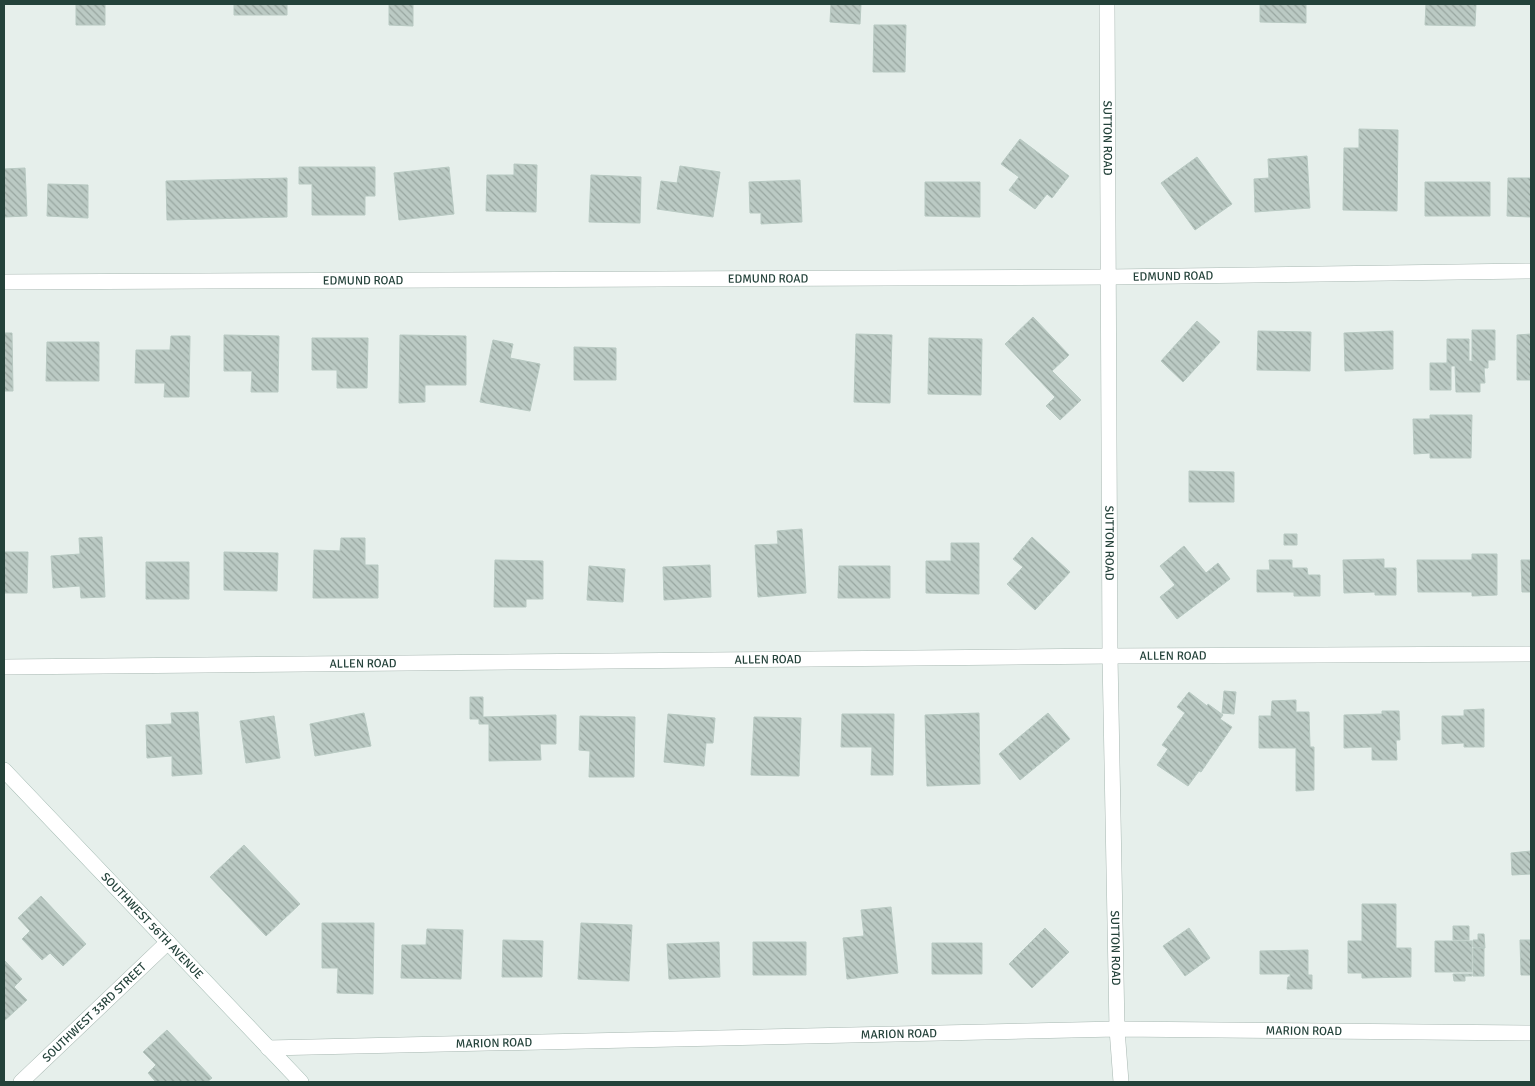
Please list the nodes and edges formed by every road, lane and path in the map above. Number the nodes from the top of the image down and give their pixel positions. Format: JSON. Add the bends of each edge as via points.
{"nodes":[{"id":1,"x":1107,"y":4,"type":"edge"},
{"id":2,"x":1531,"y":271,"type":"edge"},
{"id":3,"x":1109,"y":276,"type":"junction"},
{"id":4,"x":4,"y":282,"type":"edge"},
{"id":5,"x":1531,"y":654,"type":"edge"},
{"id":6,"x":1110,"y":656,"type":"junction"},
{"id":7,"x":4,"y":667,"type":"edge"},
{"id":8,"x":4,"y":770,"type":"edge"},
{"id":9,"x":168,"y":942,"type":"junction"},
{"id":10,"x":1117,"y":1029,"type":"junction"},
{"id":11,"x":1531,"y":1033,"type":"edge"},
{"id":12,"x":268,"y":1048,"type":"junction"},
{"id":13,"x":22,"y":1082,"type":"edge"},
{"id":14,"x":300,"y":1082,"type":"edge"},
{"id":15,"x":1121,"y":1082,"type":"edge"}],
"edges":[{"from":1,"to":3,"type":"street","name":"SUTTON ROAD"},
{"from":2,"to":3,"type":"street","name":"EDMUND ROAD"},
{"from":3,"to":4,"type":"street","name":"EDMUND ROAD"},
{"from":3,"to":6,"type":"street","name":"SUTTON ROAD"},
{"from":5,"to":6,"type":"street","name":"ALLEN ROAD"},
{"from":6,"to":7,"type":"street","name":"ALLEN ROAD"},
{"from":6,"to":10,"type":"street","name":"SUTTON ROAD"},
{"from":8,"to":9,"type":"street","name":"SOUTHWEST 56TH AVENUE"},
{"from":9,"to":12,"type":"street","name":"SOUTHWEST 56TH AVENUE"},
{"from":9,"to":13,"type":"street","name":"SOUTHWEST 33RD STREET"},
{"from":10,"to":11,"type":"street","name":"MARION ROAD"},
{"from":10,"to":12,"type":"street","name":"MARION ROAD"},
{"from":10,"to":15,"type":"street","name":"SUTTON ROAD"},
{"from":12,"to":14,"type":"street","name":"SOUTHWEST 56TH AVENUE"}]}
